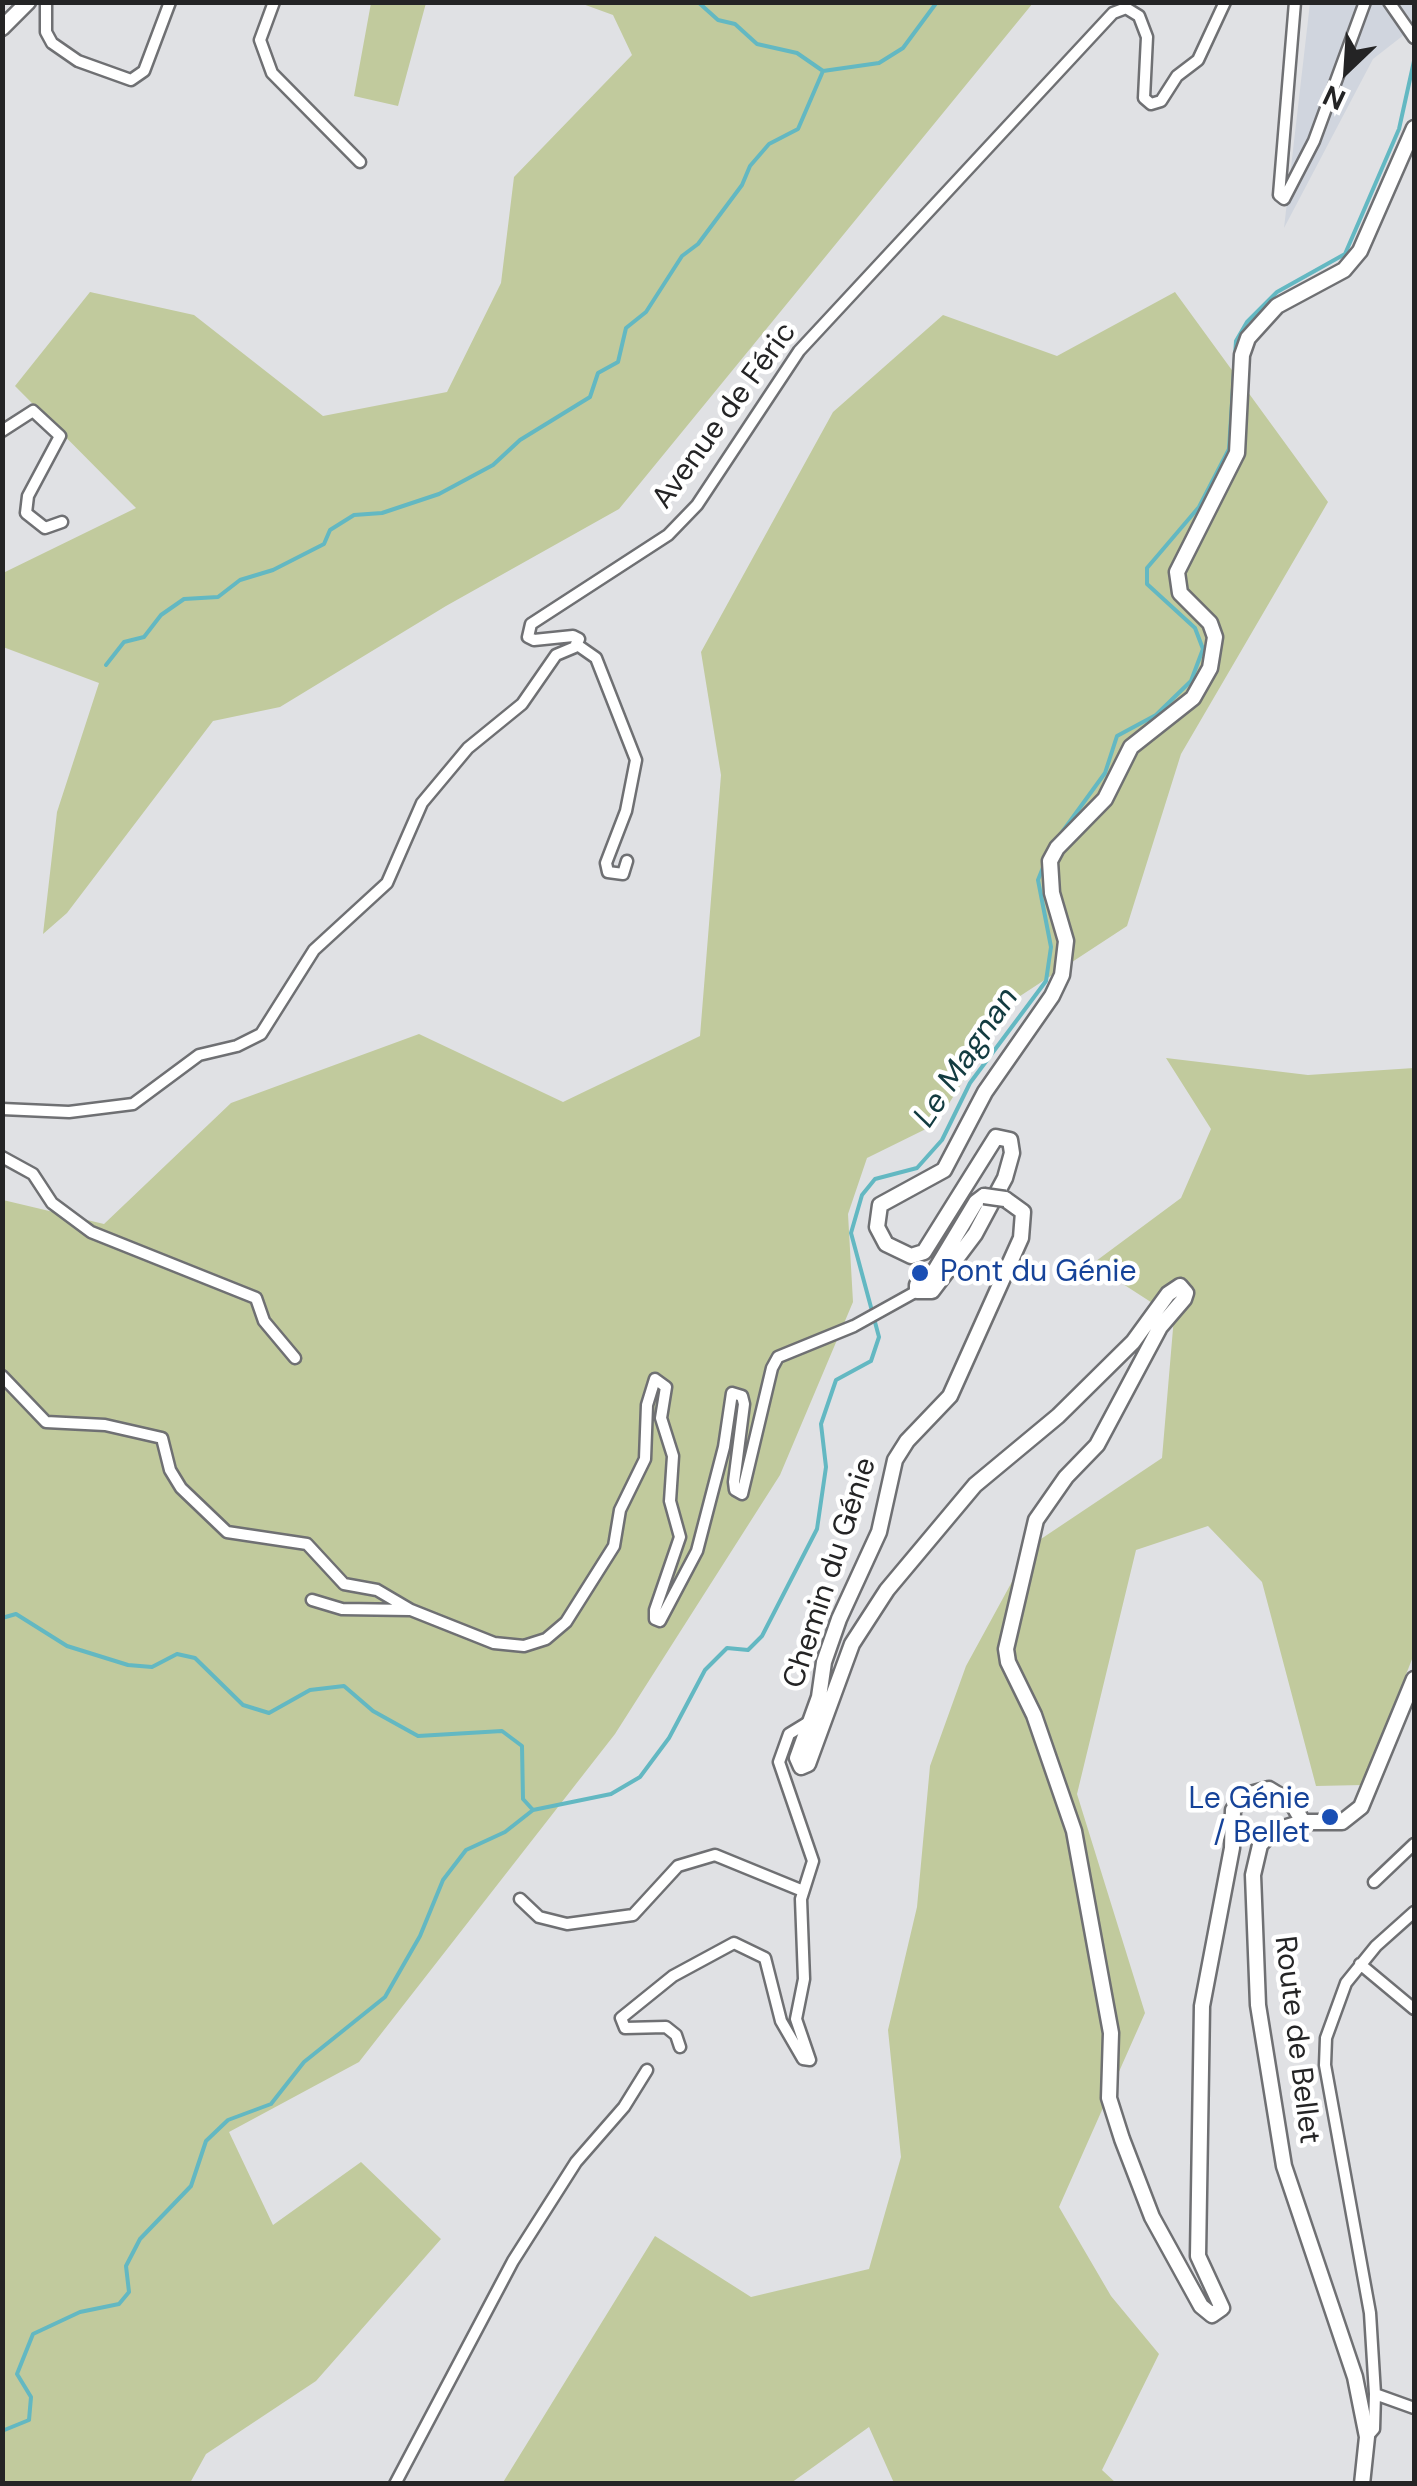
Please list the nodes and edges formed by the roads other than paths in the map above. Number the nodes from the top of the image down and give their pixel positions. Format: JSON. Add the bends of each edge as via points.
{"nodes":[{"id":1,"x":28,"y":2,"type":"edge"},
{"id":2,"x":46,"y":2,"type":"edge"},
{"id":3,"x":170,"y":2,"type":"edge"},
{"id":4,"x":274,"y":2,"type":"edge"},
{"id":5,"x":1225,"y":2,"type":"edge"},
{"id":6,"x":1294,"y":2,"type":"edge"},
{"id":7,"x":1364,"y":2,"type":"edge"},
{"id":8,"x":1390,"y":2,"type":"edge"},
{"id":9,"x":2,"y":28,"type":"edge"},
{"id":10,"x":1414,"y":38,"type":"edge"},
{"id":11,"x":1414,"y":128,"type":"edge"},
{"id":12,"x":360,"y":162,"type":"dead end"},
{"id":13,"x":2,"y":432,"type":"edge"},
{"id":14,"x":62,"y":522,"type":"dead end"},
{"id":15,"x":576,"y":644,"type":"junction"},
{"id":16,"x":627,"y":860,"type":"dead end"},
{"id":17,"x":2,"y":1108,"type":"edge"},
{"id":18,"x":2,"y":1157,"type":"edge"},
{"id":19,"x":917,"y":1291,"type":"junction"},
{"id":20,"x":295,"y":1358,"type":"dead end"},
{"id":21,"x":2,"y":1376,"type":"edge"},
{"id":22,"x":312,"y":1600,"type":"dead end"},
{"id":23,"x":412,"y":1610,"type":"junction"},
{"id":24,"x":1414,"y":1680,"type":"edge"},
{"id":25,"x":807,"y":1723,"type":"junction"},
{"id":26,"x":1303,"y":1822,"type":"junction"},
{"id":27,"x":1414,"y":1844,"type":"edge"},
{"id":28,"x":1374,"y":1882,"type":"dead end"},
{"id":29,"x":804,"y":1891,"type":"junction"},
{"id":30,"x":520,"y":1899,"type":"dead end"},
{"id":31,"x":1414,"y":1912,"type":"edge"},
{"id":32,"x":1360,"y":1964,"type":"junction"},
{"id":33,"x":1414,"y":2008,"type":"edge"},
{"id":34,"x":680,"y":2047,"type":"dead end"},
{"id":35,"x":647,"y":2070,"type":"dead end"},
{"id":36,"x":1375,"y":2394,"type":"junction"},
{"id":37,"x":1414,"y":2408,"type":"edge"},
{"id":38,"x":1367,"y":2437,"type":"junction"},
{"id":39,"x":395,"y":2484,"type":"edge"},
{"id":40,"x":1362,"y":2484,"type":"edge"}],
"edges":[{"from":1,"to":9,"type":"street"},
{"from":2,"to":3,"type":"street","via":[[52,43],[78,61],[131,80],[144,71]]},
{"from":4,"to":12,"type":"street","via":[[260,40],[272,72]]},
{"from":5,"to":15,"type":"street","name":"Avenue de Féric","via":[[1198,60],[1177,76],[1161,102],[1151,104],[1144,98],[1147,37],[1139,16],[1126,8],[1114,14],[799,352],[697,505],[668,535],[526,630],[534,640],[574,636]]},
{"from":6,"to":7,"type":"street","via":[[1278,195],[1284,199],[1314,141]]},
{"from":8,"to":10,"type":"street"},
{"from":11,"to":19,"type":"street","via":[[1360,251],[1344,270],[1277,306],[1248,338],[1237,454],[1177,572],[1180,593],[1216,637],[1210,668],[1193,698],[1131,746],[1106,799],[1050,861],[1066,941],[1052,996],[984,1092],[944,1170],[880,1204],[877,1227],[886,1244],[900,1254],[924,1252],[996,1136],[1010,1140],[1005,1178],[975,1234],[932,1290]]},
{"from":13,"to":14,"type":"street","via":[[32,412],[60,436],[28,496],[26,514],[45,528]]},
{"from":15,"to":16,"type":"street","via":[[596,658],[634,753],[635,776],[611,842],[608,872],[624,874]]},
{"from":15,"to":17,"type":"street","via":[[556,656],[522,704],[468,748],[422,803],[387,883],[314,950],[261,1034],[199,1055],[133,1104],[69,1112]]},
{"from":18,"to":20,"type":"street","via":[[33,1174],[52,1203],[92,1232],[256,1298],[264,1321]]},
{"from":19,"to":23,"type":"street","name":"Chemin du Génie","via":[[778,1357],[742,1494],[734,1482],[744,1404],[738,1392],[729,1397],[724,1446],[697,1551],[664,1620],[654,1616],[680,1537],[670,1501],[673,1456],[661,1418],[666,1386],[660,1378],[652,1382],[645,1459],[620,1510],[617,1540],[556,1633],[510,1646]]},
{"from":19,"to":25,"type":"street","name":"Chemin du Génie","bridge":true,"via":[[984,1196],[1023,1212],[1021,1238],[950,1396],[895,1460],[879,1532],[839,1619]]},
{"from":21,"to":23,"type":"street","name":"Chemin du Génie","via":[[46,1422],[162,1438],[170,1470],[213,1523],[245,1538],[307,1544],[333,1577]]},
{"from":22,"to":23,"type":"street","via":[[342,1609]]},
{"from":24,"to":26,"type":"street","name":"Route de Bellet","via":[[1361,1808],[1342,1822]]},
{"from":25,"to":26,"type":"street","name":"Chemin du Génie","via":[[797,1750],[801,1766],[808,1764],[852,1644],[887,1590],[984,1476],[1058,1416],[1180,1286],[1184,1299],[1160,1327],[1097,1445],[1036,1520],[1006,1648],[1074,1831],[1111,2033],[1110,2098],[1122,2139],[1152,2217],[1212,2316],[1222,2308],[1198,2256],[1202,2006],[1232,1818],[1243,1796],[1269,1789],[1292,1803]]},
{"from":25,"to":29,"type":"street","via":[[789,1734],[779,1762],[814,1861]]},
{"from":26,"to":38,"type":"street","name":"Route de Bellet","via":[[1267,1836],[1255,1860],[1258,2005],[1291,2197],[1356,2377]]},
{"from":27,"to":28,"type":"street"},
{"from":29,"to":30,"type":"street","via":[[714,1855],[678,1866],[633,1916],[567,1924],[538,1917]]},
{"from":29,"to":34,"type":"street","via":[[804,1979],[796,2019],[810,2060],[803,2059],[782,2022],[764,1958],[744,1944],[672,1976],[621,2018],[625,2028],[666,2027]]},
{"from":31,"to":32,"type":"street"},
{"from":32,"to":33,"type":"street"},
{"from":32,"to":36,"type":"street","via":[[1333,2011],[1325,2065],[1370,2313]]},
{"from":35,"to":39,"type":"street","via":[[576,2162],[513,2261]]},
{"from":36,"to":37,"type":"street"},
{"from":36,"to":38,"type":"street","via":[[1374,2430]]},
{"from":38,"to":40,"type":"street","name":"Route de Bellet"}]}
